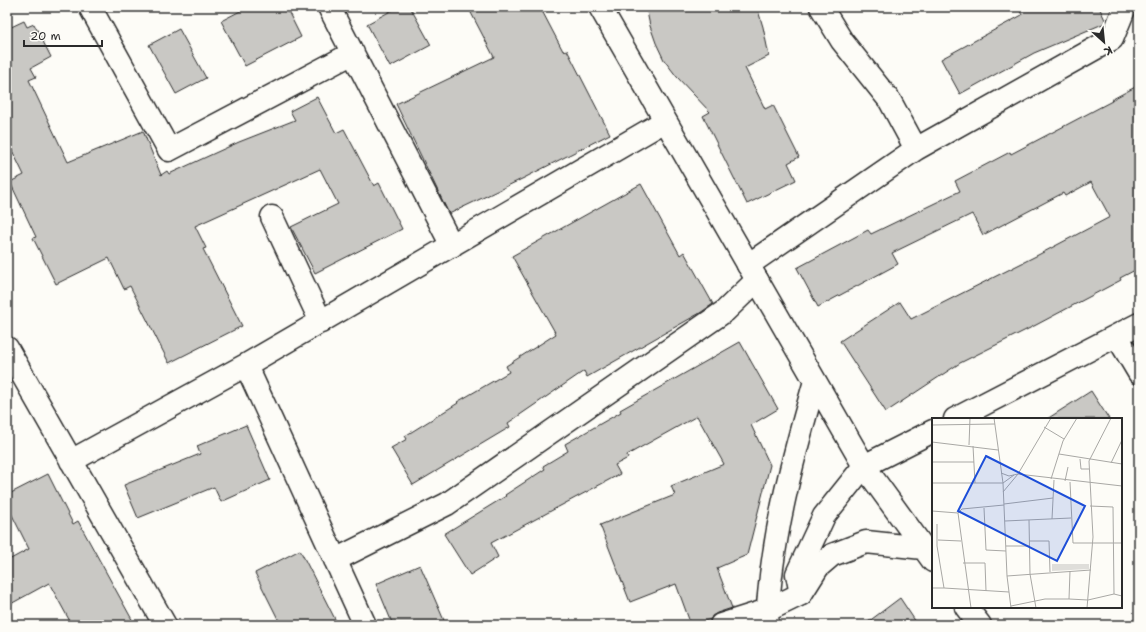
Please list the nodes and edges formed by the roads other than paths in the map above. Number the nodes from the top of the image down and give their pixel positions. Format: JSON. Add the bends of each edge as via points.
{"nodes":[{"id":1,"x":90,"y":7,"type":"edge"},
{"id":2,"x":600,"y":7,"type":"edge"},
{"id":3,"x":821,"y":7,"type":"edge"},
{"id":4,"x":1125,"y":7,"type":"edge"},
{"id":5,"x":333,"y":8,"type":"edge"},
{"id":6,"x":353,"y":53,"type":"junction"},
{"id":7,"x":665,"y":121,"type":"junction"},
{"id":8,"x":916,"y":149,"type":"junction"},
{"id":9,"x":272,"y":217,"type":"dead end"},
{"id":10,"x":452,"y":246,"type":"junction"},
{"id":11,"x":752,"y":272,"type":"junction"},
{"id":12,"x":321,"y":322,"type":"junction"},
{"id":13,"x":1139,"y":324,"type":"edge"},
{"id":14,"x":1117,"y":336,"type":"junction"},
{"id":15,"x":7,"y":348,"type":"edge"},
{"id":16,"x":246,"y":365,"type":"junction"},
{"id":17,"x":1139,"y":373,"type":"edge"},
{"id":18,"x":815,"y":381,"type":"junction"},
{"id":19,"x":958,"y":418,"type":"edge"},
{"id":20,"x":932,"y":432,"type":"edge"},
{"id":21,"x":71,"y":461,"type":"junction"},
{"id":22,"x":864,"y":466,"type":"junction"},
{"id":23,"x":928,"y":555,"type":"edge"},
{"id":24,"x":336,"y":560,"type":"junction"},
{"id":25,"x":800,"y":594,"type":"junction"},
{"id":26,"x":967,"y":608,"type":"edge"},
{"id":27,"x":768,"y":618,"type":"edge"},
{"id":28,"x":165,"y":625,"type":"edge"},
{"id":29,"x":365,"y":625,"type":"edge"},
{"id":30,"x":721,"y":625,"type":"edge"},
{"id":31,"x":980,"y":625,"type":"edge"}],
"edges":[{"from":1,"to":6,"type":"street","via":[[169,150]]},
{"from":2,"to":7,"type":"street"},
{"from":3,"to":8,"type":"street","via":[[842,41],[890,101]]},
{"from":4,"to":8,"type":"street","via":[[1112,39]]},
{"from":5,"to":6,"type":"street"},
{"from":6,"to":10,"type":"street"},
{"from":7,"to":10,"type":"street"},
{"from":7,"to":11,"type":"street"},
{"from":8,"to":11,"type":"street"},
{"from":9,"to":12,"type":"street"},
{"from":10,"to":12,"type":"street"},
{"from":11,"to":18,"type":"street"},
{"from":11,"to":24,"type":"street","via":[[725,311],[447,504]]},
{"from":12,"to":16,"type":"street"},
{"from":13,"to":14,"type":"street"},
{"from":14,"to":17,"type":"street"},
{"from":14,"to":19,"type":"street"},
{"from":15,"to":21,"type":"street"},
{"from":16,"to":21,"type":"street"},
{"from":16,"to":24,"type":"street"},
{"from":18,"to":22,"type":"street"},
{"from":18,"to":27,"type":"street","via":[[795,452],[776,537]]},
{"from":20,"to":22,"type":"street"},
{"from":21,"to":28,"type":"street"},
{"from":22,"to":23,"type":"street"},
{"from":22,"to":25,"type":"street","via":[[824,516],[797,574]]},
{"from":23,"to":25,"type":"street","via":[[866,542],[832,555],[818,567]]},
{"from":24,"to":29,"type":"street"},
{"from":25,"to":27,"type":"street"},
{"from":26,"to":31,"type":"street"},
{"from":27,"to":30,"type":"street"}]}
